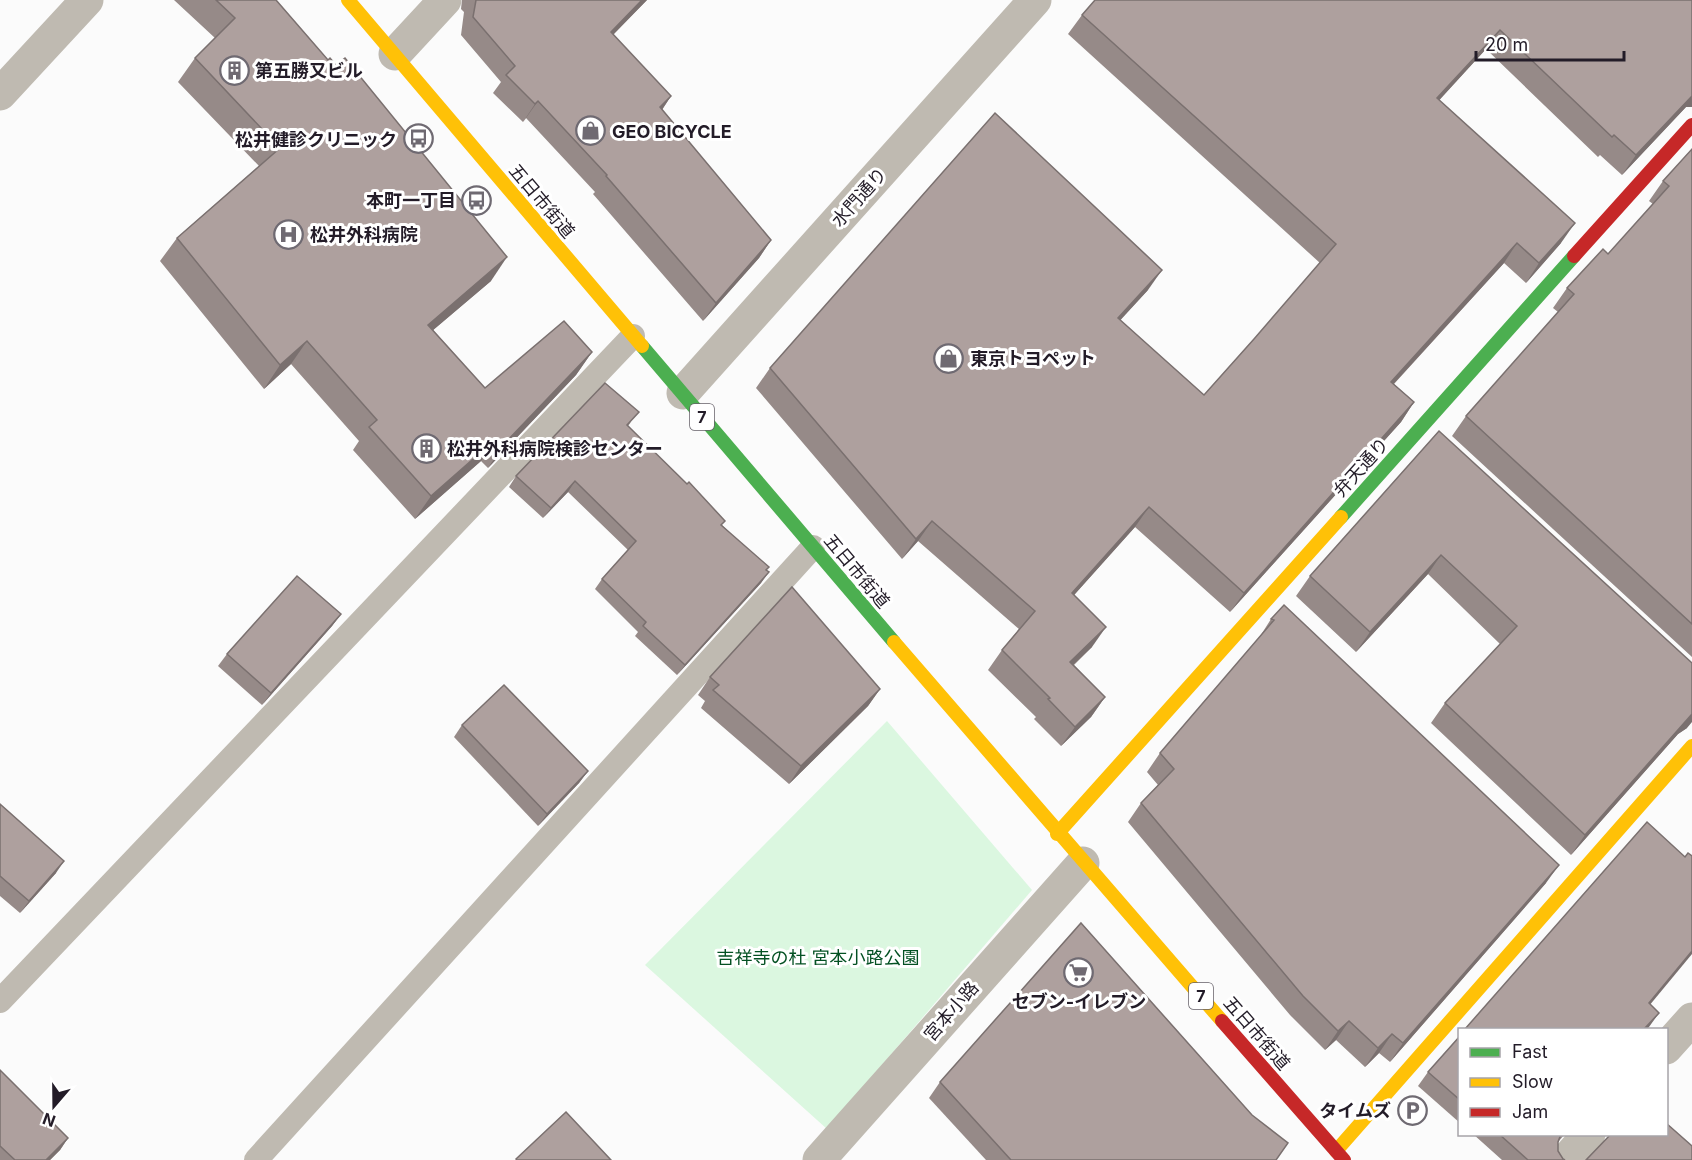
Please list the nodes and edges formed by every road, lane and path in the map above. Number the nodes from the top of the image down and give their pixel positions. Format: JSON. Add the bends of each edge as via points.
{"nodes":[{"id":1,"x":87,"y":0,"type":"edge"},
{"id":2,"x":348,"y":0,"type":"edge"},
{"id":3,"x":445,"y":0,"type":"edge"},
{"id":4,"x":1035,"y":0,"type":"edge"},
{"id":5,"x":395,"y":54,"type":"junction"},
{"id":6,"x":0,"y":94,"type":"edge"},
{"id":7,"x":1692,"y":124,"type":"edge"},
{"id":8,"x":633,"y":336,"type":"junction"},
{"id":9,"x":683,"y":393,"type":"junction"},
{"id":10,"x":813,"y":547,"type":"junction"},
{"id":11,"x":1269,"y":596,"type":"junction"},
{"id":12,"x":1295,"y":621,"type":"edge"},
{"id":13,"x":1692,"y":746,"type":"edge"},
{"id":14,"x":1056,"y":834,"type":"junction"},
{"id":15,"x":1547,"y":858,"type":"edge"},
{"id":16,"x":1083,"y":863,"type":"junction"},
{"id":17,"x":1573,"y":883,"type":"junction"},
{"id":18,"x":0,"y":1001,"type":"edge"},
{"id":19,"x":1692,"y":1019,"type":"edge"},
{"id":20,"x":1668,"y":1046,"type":"edge"},
{"id":21,"x":1587,"y":1136,"type":"edge"},
{"id":22,"x":1340,"y":1155,"type":"edge"},
{"id":23,"x":255,"y":1160,"type":"edge"},
{"id":24,"x":819,"y":1160,"type":"edge"},
{"id":25,"x":1566,"y":1160,"type":"edge"}],
"edges":[{"from":1,"to":6,"type":"street"},
{"from":2,"to":5,"type":"main road","name":"五日市街道","number":"7"},
{"from":3,"to":5,"type":"street"},
{"from":4,"to":9,"type":"street","name":"水門通り"},
{"from":5,"to":8,"type":"main road","name":"五日市街道","number":"7"},
{"from":7,"to":11,"type":"main road","name":"弁天通り","via":[[1430,435]]},
{"from":8,"to":9,"type":"main road","name":"五日市街道","number":"7"},
{"from":8,"to":18,"type":"lane"},
{"from":9,"to":10,"type":"main road","name":"五日市街道","number":"7"},
{"from":10,"to":14,"type":"main road","name":"五日市街道","number":"7"},
{"from":10,"to":23,"type":"lane"},
{"from":11,"to":12,"type":"street"},
{"from":11,"to":14,"type":"main road","name":"弁天通り"},
{"from":13,"to":17,"type":"main road"},
{"from":14,"to":16,"type":"main road","name":"五日市街道","number":"7"},
{"from":15,"to":17,"type":"street"},
{"from":16,"to":22,"type":"main road","name":"五日市街道","number":"7"},
{"from":16,"to":24,"type":"street","name":"宮本小路"},
{"from":17,"to":22,"type":"main road"},
{"from":19,"to":20,"type":"street"},
{"from":21,"to":25,"type":"street"}]}
